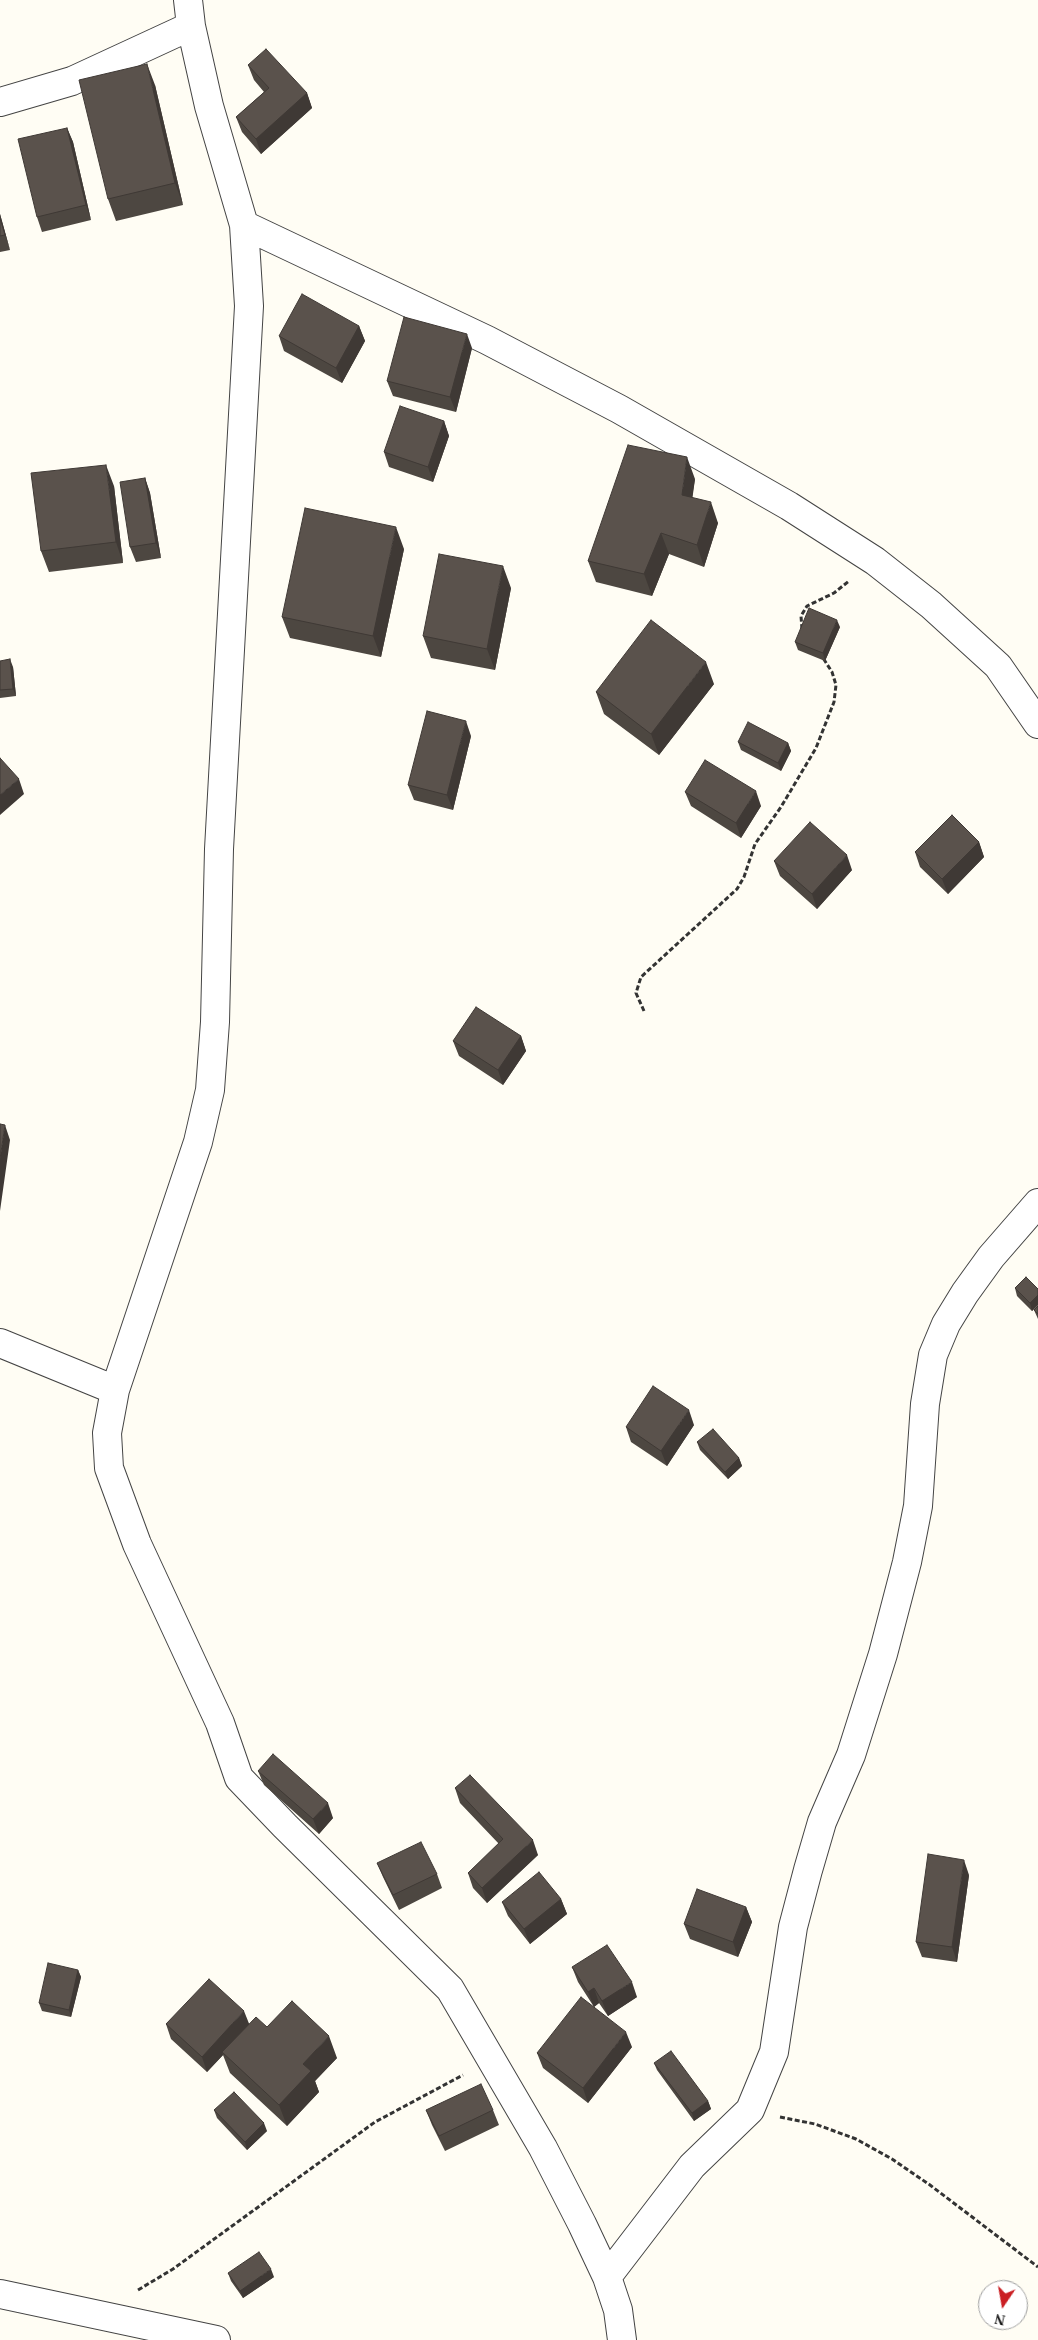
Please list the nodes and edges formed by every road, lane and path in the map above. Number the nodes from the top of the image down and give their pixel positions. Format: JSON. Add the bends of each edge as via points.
{"nodes":[{"id":1,"x":190,"y":13,"type":"edge"},
{"id":2,"x":0,"y":102,"type":"edge"},
{"id":3,"x":244,"y":225,"type":"junction"},
{"id":4,"x":875,"y":561,"type":"junction"},
{"id":5,"x":803,"y":631,"type":"edge"},
{"id":6,"x":819,"y":653,"type":"edge"},
{"id":7,"x":1038,"y":724,"type":"edge"},
{"id":8,"x":644,"y":1011,"type":"dead end"},
{"id":9,"x":1038,"y":1203,"type":"edge"},
{"id":10,"x":0,"y":1343,"type":"edge"},
{"id":11,"x":115,"y":1390,"type":"junction"},
{"id":12,"x":492,"y":2059,"type":"junction"},
{"id":13,"x":750,"y":2110,"type":"junction"},
{"id":14,"x":1038,"y":2267,"type":"edge"},
{"id":15,"x":606,"y":2276,"type":"junction"},
{"id":16,"x":0,"y":2294,"type":"edge"},
{"id":17,"x":96,"y":2316,"type":"junction"},
{"id":18,"x":216,"y":2340,"type":"edge"},
{"id":19,"x":622,"y":2340,"type":"edge"}],
"edges":[{"from":1,"to":2,"type":"street","via":[[72,81]]},
{"from":1,"to":3,"type":"street","via":[[209,106]]},
{"from":3,"to":4,"type":"street","via":[[486,340],[619,409],[789,506]]},
{"from":3,"to":11,"type":"street","via":[[249,306],[219,849],[210,1090],[198,1142]]},
{"from":4,"to":5,"type":"path","via":[[834,593],[807,606],[801,616]]},
{"from":4,"to":7,"type":"street","via":[[931,605],[998,666]]},
{"from":6,"to":8,"type":"path","via":[[832,672],[836,685],[834,702],[816,748],[792,791],[755,844],[737,889],[641,977],[636,993]]},
{"from":9,"to":13,"type":"street","via":[[965,1293],[946,1324],[933,1355],[925,1404],[918,1506],[906,1562],[883,1654],[851,1755],[822,1822],[808,1870],[793,1928],[774,2052]]},
{"from":10,"to":11,"type":"street"},
{"from":11,"to":12,"type":"street","via":[[107,1433],[109,1468],[137,1544],[220,1723],[239,1778],[450,1989]]},
{"from":12,"to":15,"type":"street","via":[[543,2148]]},
{"from":12,"to":17,"type":"path","via":[[375,2122],[172,2269]]},
{"from":13,"to":14,"type":"path","via":[[815,2124],[856,2139],[930,2185]]},
{"from":13,"to":15,"type":"street","via":[[692,2166]]},
{"from":15,"to":19,"type":"street","via":[[618,2310]]},
{"from":16,"to":17,"type":"street"},
{"from":17,"to":18,"type":"street"}]}
